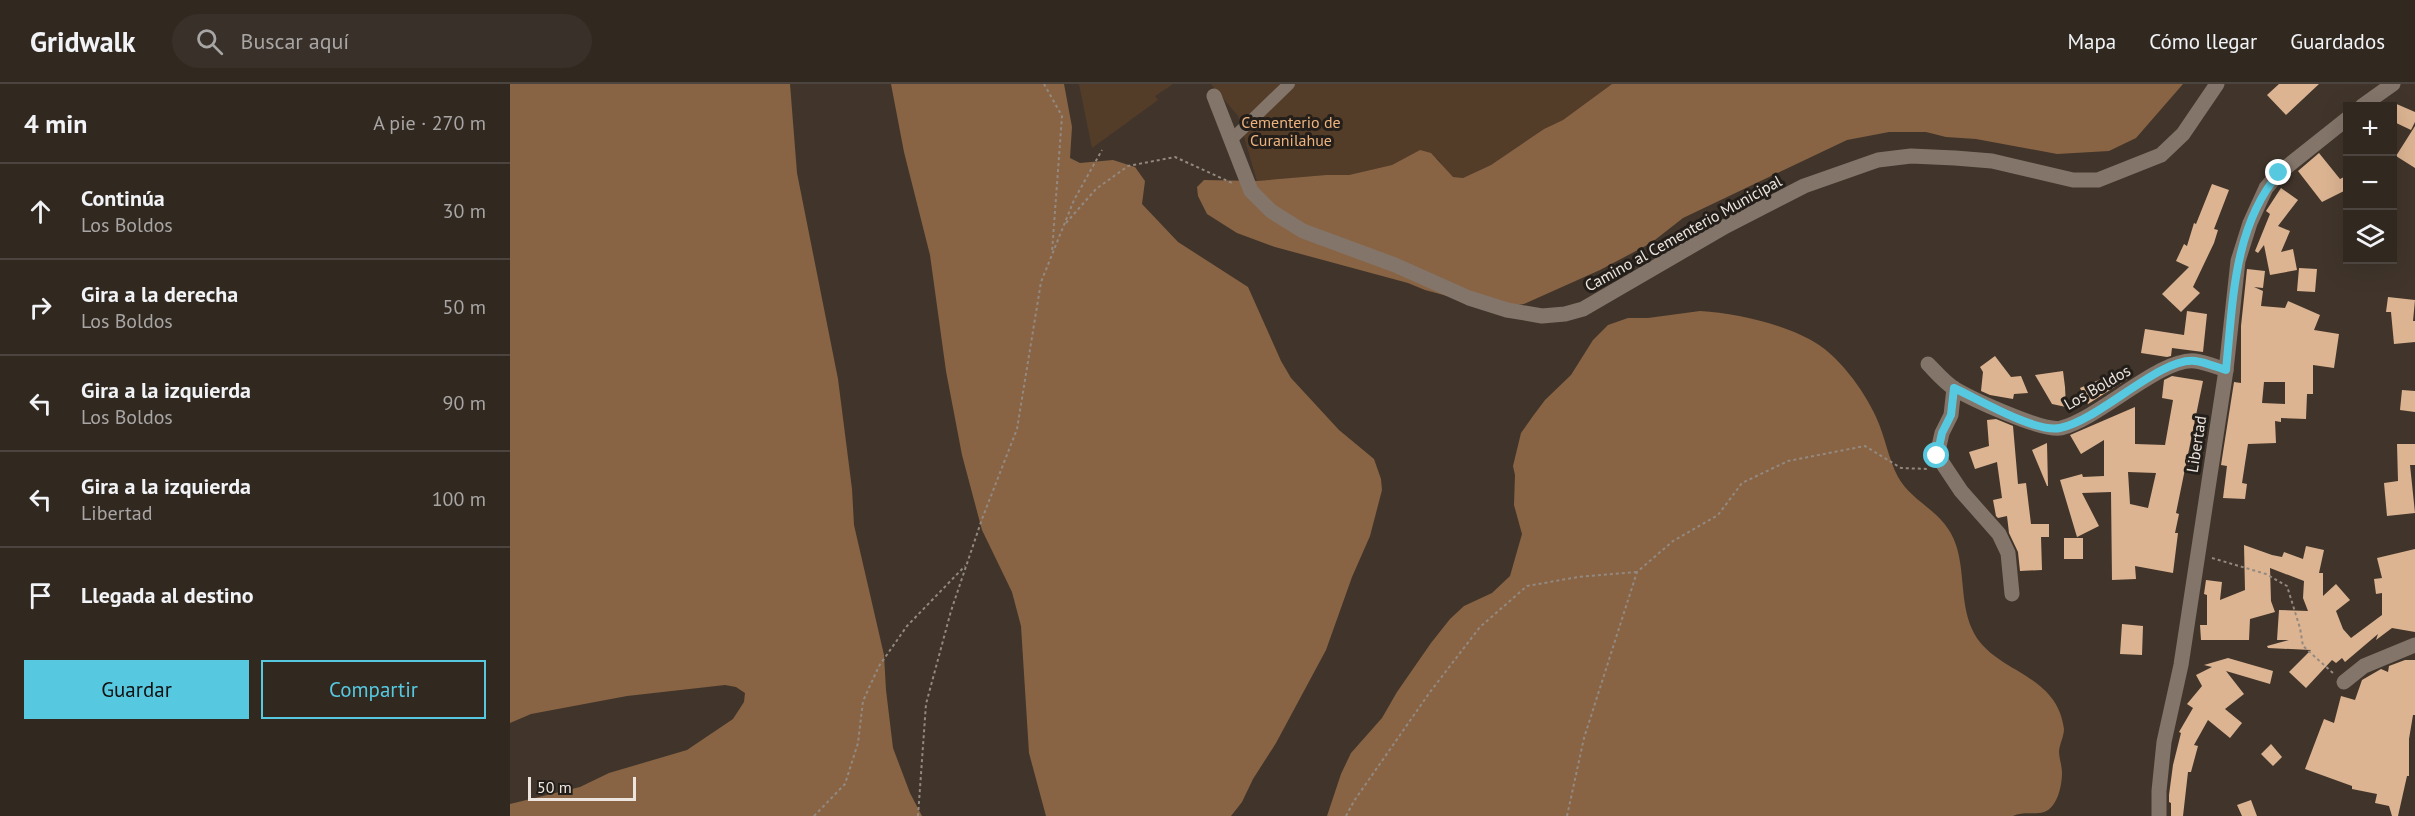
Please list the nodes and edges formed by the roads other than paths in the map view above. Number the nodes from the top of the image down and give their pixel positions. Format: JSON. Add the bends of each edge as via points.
{"nodes":[{"id":1,"x":1289,"y":84,"type":"edge"},
{"id":2,"x":2217,"y":84,"type":"edge"},
{"id":3,"x":2393,"y":84,"type":"edge"},
{"id":4,"x":1214,"y":96,"type":"dead end"},
{"id":5,"x":2368,"y":102,"type":"edge"},
{"id":6,"x":2343,"y":122,"type":"edge"},
{"id":7,"x":1231,"y":140,"type":"junction"},
{"id":8,"x":1928,"y":364,"type":"dead end"},
{"id":9,"x":2226,"y":370,"type":"junction"},
{"id":10,"x":1954,"y":388,"type":"junction"},
{"id":11,"x":2012,"y":594,"type":"dead end"},
{"id":12,"x":2415,"y":645,"type":"edge"},
{"id":13,"x":2344,"y":682,"type":"road end"},
{"id":14,"x":2159,"y":816,"type":"edge"}],
"edges":[{"from":1,"to":7,"type":"street"},
{"from":2,"to":7,"type":"street","name":"Camino al Cementerio Municipal","via":[[2183,134],[2162,155],[2107,177],[2073,180],[1992,161],[1955,158],[1911,156],[1878,160],[1804,186],[1583,309],[1542,316],[1469,298],[1303,231],[1271,211],[1251,191]]},
{"from":3,"to":5,"type":"street"},
{"from":4,"to":7,"type":"street","name":"Camino al Cementerio Municipal"},
{"from":6,"to":9,"type":"street","name":"Libertad","via":[[2266,188],[2238,261]]},
{"from":8,"to":10,"type":"street","name":"Los Boldos"},
{"from":9,"to":10,"type":"street","name":"Los Boldos","via":[[2193,360],[2176,364],[2060,429],[2031,425]]},
{"from":9,"to":14,"type":"street","name":"Libertad","via":[[2181,665],[2164,742]]},
{"from":10,"to":11,"type":"street","via":[[1951,415],[1937,456],[1999,534],[2008,553]]},
{"from":12,"to":13,"type":"street","via":[[2364,666]]}]}
